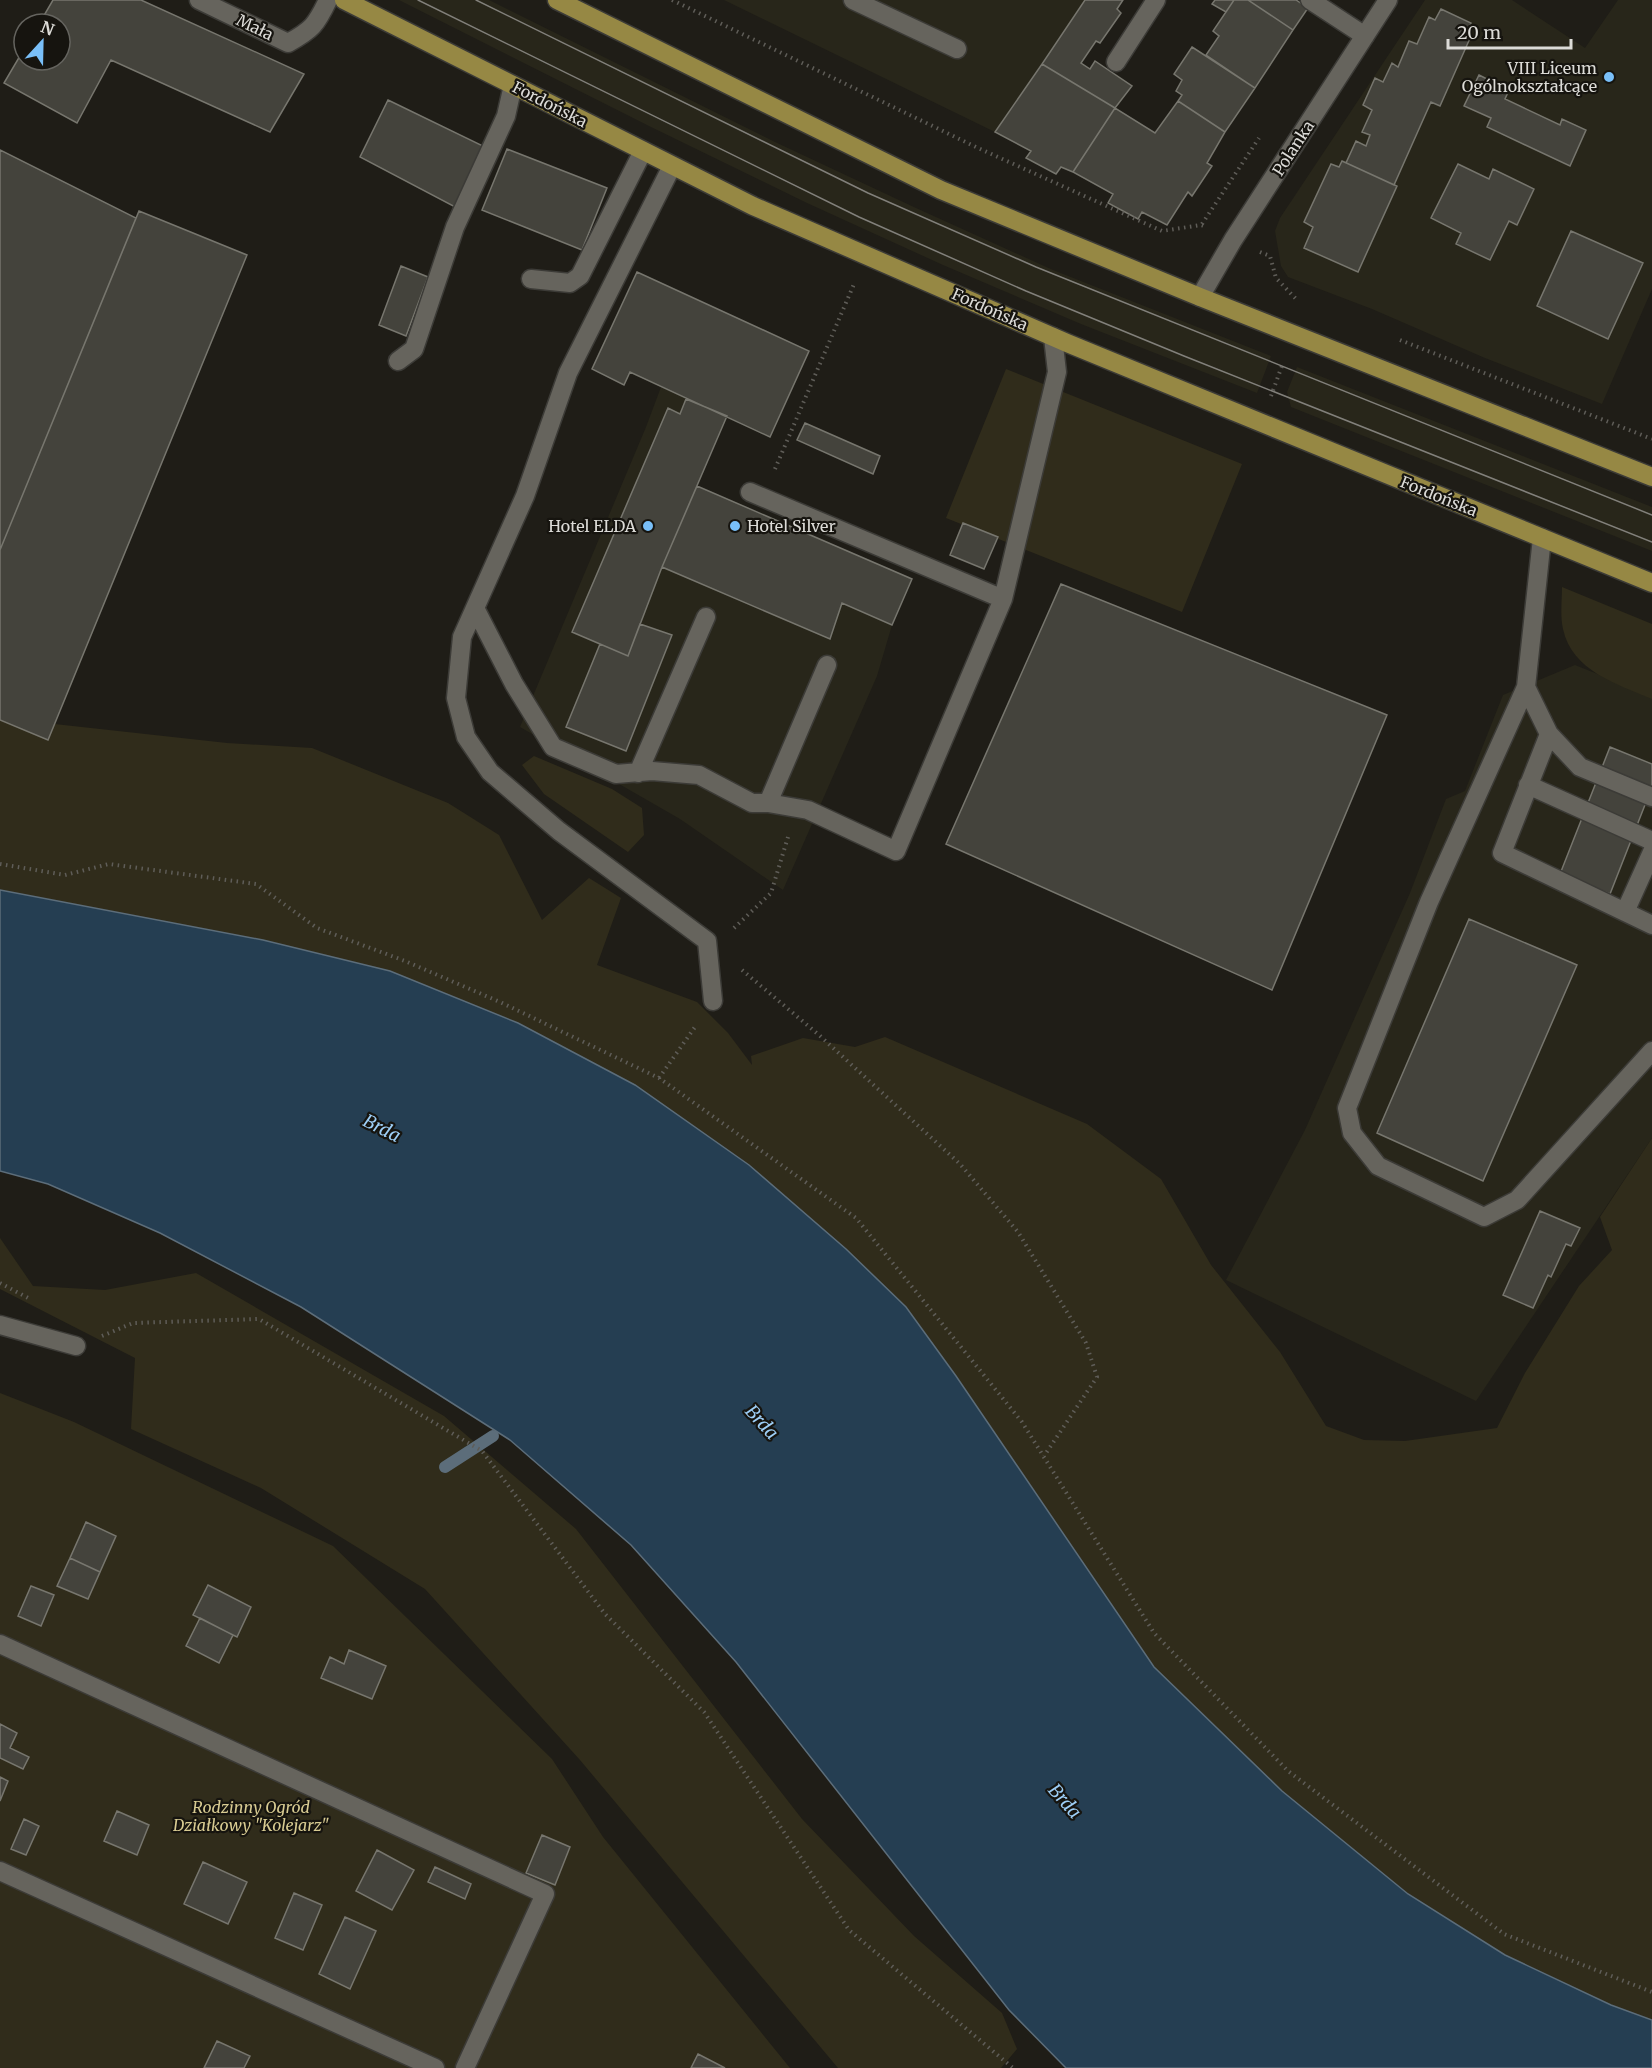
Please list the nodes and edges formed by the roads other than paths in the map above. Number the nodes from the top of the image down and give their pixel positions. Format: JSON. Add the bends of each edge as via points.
{"nodes":[{"id":1,"x":199,"y":0,"type":"edge"},
{"id":2,"x":328,"y":0,"type":"edge"},
{"id":3,"x":344,"y":0,"type":"edge"},
{"id":4,"x":559,"y":0,"type":"edge"},
{"id":5,"x":853,"y":0,"type":"edge"},
{"id":6,"x":1156,"y":0,"type":"edge"},
{"id":7,"x":1310,"y":0,"type":"edge"},
{"id":8,"x":1388,"y":0,"type":"edge"},
{"id":9,"x":1365,"y":36,"type":"junction"},
{"id":10,"x":957,"y":49,"type":"dead end"},
{"id":11,"x":1116,"y":62,"type":"dead end"},
{"id":12,"x":513,"y":85,"type":"junction"},
{"id":13,"x":643,"y":151,"type":"junction"},
{"id":14,"x":672,"y":166,"type":"junction"},
{"id":15,"x":531,"y":279,"type":"dead end"},
{"id":16,"x":1200,"y":297,"type":"junction"},
{"id":17,"x":1053,"y":337,"type":"junction"},
{"id":18,"x":398,"y":361,"type":"dead end"},
{"id":19,"x":1652,"y":477,"type":"edge"},
{"id":20,"x":757,"y":495,"type":"road end"},
{"id":21,"x":1542,"y":538,"type":"junction"},
{"id":22,"x":1652,"y":583,"type":"edge"},
{"id":23,"x":1004,"y":599,"type":"junction"},
{"id":24,"x":475,"y":608,"type":"junction"},
{"id":25,"x":706,"y":617,"type":"dead end"},
{"id":26,"x":827,"y":665,"type":"dead end"},
{"id":27,"x":1526,"y":687,"type":"junction"},
{"id":28,"x":1548,"y":734,"type":"junction"},
{"id":29,"x":638,"y":773,"type":"junction"},
{"id":30,"x":1528,"y":785,"type":"junction"},
{"id":31,"x":1652,"y":797,"type":"edge"},
{"id":32,"x":768,"y":803,"type":"junction"},
{"id":33,"x":1652,"y":841,"type":"edge"},
{"id":34,"x":1652,"y":852,"type":"edge"},
{"id":35,"x":1625,"y":912,"type":"junction"},
{"id":36,"x":1652,"y":925,"type":"edge"},
{"id":37,"x":713,"y":1001,"type":"road end"},
{"id":38,"x":1652,"y":1052,"type":"edge"},
{"id":39,"x":0,"y":1325,"type":"edge"},
{"id":40,"x":76,"y":1346,"type":"road end"},
{"id":41,"x":0,"y":1644,"type":"edge"},
{"id":42,"x":0,"y":1871,"type":"edge"},
{"id":43,"x":435,"y":2068,"type":"edge"},
{"id":44,"x":465,"y":2068,"type":"edge"}],
"edges":[{"from":1,"to":2,"type":"street","name":"Mała","via":[[288,43],[317,22]]},
{"from":3,"to":12,"type":"main road","name":"Fordońska"},
{"from":4,"to":16,"type":"main road","via":[[941,190]]},
{"from":5,"to":10,"type":"street"},
{"from":6,"to":11,"type":"street"},
{"from":7,"to":9,"type":"street"},
{"from":8,"to":9,"type":"street","name":"Polanka"},
{"from":9,"to":16,"type":"street","name":"Polanka"},
{"from":12,"to":13,"type":"main road","name":"Fordońska"},
{"from":12,"to":18,"type":"street","via":[[506,116],[455,227],[414,349]]},
{"from":13,"to":14,"type":"main road","name":"Fordońska"},
{"from":13,"to":15,"type":"street","via":[[580,276],[570,283]]},
{"from":14,"to":17,"type":"main road","name":"Fordońska","via":[[753,206]]},
{"from":14,"to":24,"type":"street","via":[[568,373],[525,496]]},
{"from":16,"to":19,"type":"main road"},
{"from":17,"to":21,"type":"main road","name":"Fordońska"},
{"from":17,"to":23,"type":"street","via":[[1057,372]]},
{"from":20,"to":23,"type":"street"},
{"from":21,"to":22,"type":"main road","name":"Fordońska"},
{"from":21,"to":27,"type":"street"},
{"from":23,"to":32,"type":"street","via":[[896,851],[808,810]]},
{"from":24,"to":29,"type":"street","via":[[514,684],[553,747],[616,774]]},
{"from":24,"to":37,"type":"street","via":[[462,637],[456,698],[466,738],[490,772],[559,831],[706,941]]},
{"from":25,"to":29,"type":"street"},
{"from":26,"to":32,"type":"street"},
{"from":27,"to":28,"type":"street"},
{"from":27,"to":38,"type":"street","via":[[1429,902],[1351,1097],[1347,1108],[1352,1133],[1378,1166],[1484,1217],[1517,1200]]},
{"from":28,"to":30,"type":"street"},
{"from":28,"to":31,"type":"street","via":[[1580,767]]},
{"from":29,"to":32,"type":"street","via":[[699,775],[752,803]]},
{"from":30,"to":33,"type":"street"},
{"from":30,"to":35,"type":"street","via":[[1502,853]]},
{"from":34,"to":35,"type":"street"},
{"from":35,"to":36,"type":"street"},
{"from":39,"to":40,"type":"street"},
{"from":41,"to":44,"type":"street","via":[[545,1894]]},
{"from":42,"to":43,"type":"street"}]}
